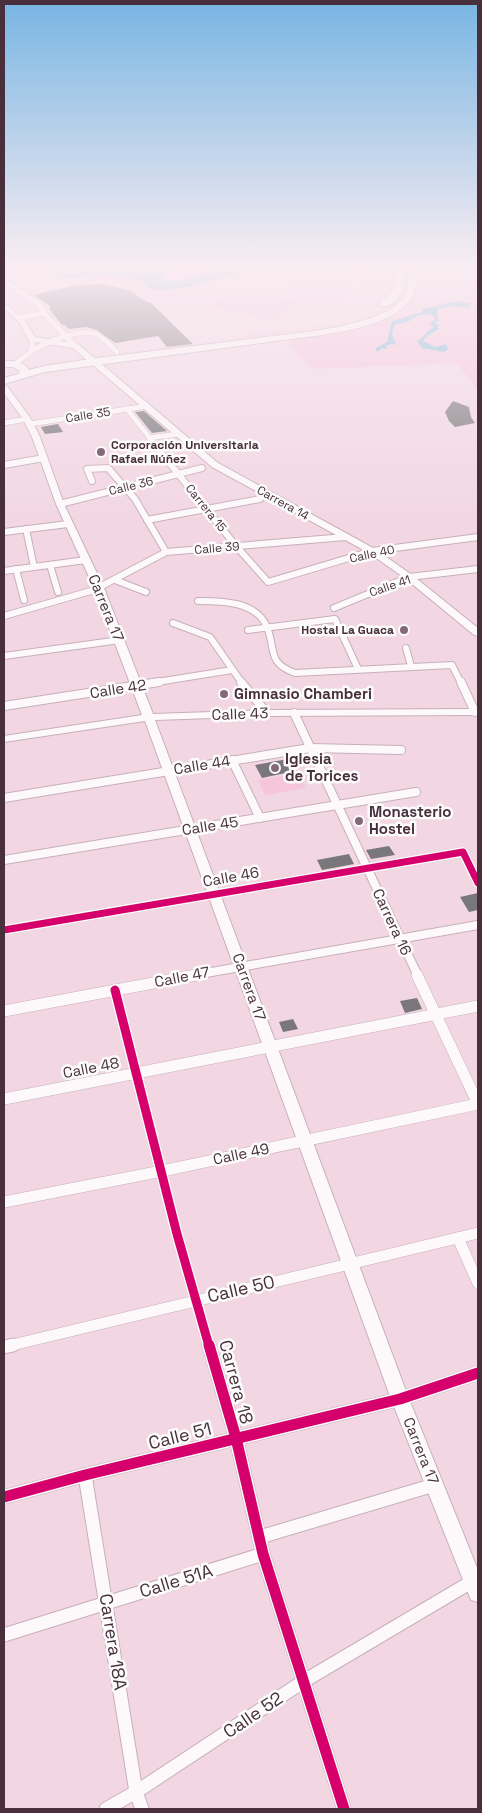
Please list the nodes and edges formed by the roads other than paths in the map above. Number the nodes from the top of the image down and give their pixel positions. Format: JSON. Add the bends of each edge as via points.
{"nodes":[{"id":1,"x":32,"y":352,"type":"edge"},
{"id":2,"x":82,"y":352,"type":"edge"},
{"id":3,"x":117,"y":352,"type":"edge"},
{"id":4,"x":175,"y":352,"type":"edge"},
{"id":5,"x":87,"y":356,"type":"junction"},
{"id":6,"x":96,"y":363,"type":"junction"},
{"id":7,"x":4,"y":364,"type":"edge"},
{"id":8,"x":16,"y":364,"type":"junction"},
{"id":9,"x":22,"y":375,"type":"junction"},
{"id":10,"x":4,"y":381,"type":"edge"},
{"id":11,"x":4,"y":388,"type":"edge"},
{"id":12,"x":147,"y":406,"type":"junction"},
{"id":13,"x":127,"y":409,"type":"junction"},
{"id":14,"x":28,"y":422,"type":"junction"},
{"id":15,"x":4,"y":423,"type":"edge"},
{"id":16,"x":178,"y":434,"type":"junction"},
{"id":17,"x":149,"y":438,"type":"junction"},
{"id":18,"x":44,"y":458,"type":"junction"},
{"id":19,"x":4,"y":465,"type":"edge"},
{"id":20,"x":108,"y":468,"type":"joint"},
{"id":21,"x":202,"y":468,"type":"dead end"},
{"id":22,"x":178,"y":474,"type":"junction"},
{"id":23,"x":92,"y":481,"type":"dead end"},
{"id":24,"x":126,"y":487,"type":"junction"},
{"id":25,"x":260,"y":498,"type":"dead end"},
{"id":26,"x":60,"y":504,"type":"junction"},
{"id":27,"x":208,"y":510,"type":"junction"},
{"id":28,"x":147,"y":520,"type":"junction"},
{"id":29,"x":68,"y":524,"type":"junction"},
{"id":30,"x":26,"y":529,"type":"junction"},
{"id":31,"x":4,"y":532,"type":"edge"},
{"id":32,"x":345,"y":537,"type":"junction"},
{"id":33,"x":478,"y":537,"type":"edge"},
{"id":34,"x":236,"y":546,"type":"junction"},
{"id":35,"x":372,"y":551,"type":"junction"},
{"id":36,"x":166,"y":552,"type":"junction"},
{"id":37,"x":86,"y":560,"type":"junction"},
{"id":38,"x":50,"y":565,"type":"junction"},
{"id":39,"x":34,"y":567,"type":"junction"},
{"id":40,"x":16,"y":569,"type":"junction"},
{"id":41,"x":478,"y":569,"type":"edge"},
{"id":42,"x":4,"y":571,"type":"edge"},
{"id":43,"x":409,"y":577,"type":"junction"},
{"id":44,"x":115,"y":580,"type":"junction"},
{"id":45,"x":268,"y":582,"type":"joint"},
{"id":46,"x":99,"y":588,"type":"junction"},
{"id":47,"x":58,"y":592,"type":"dead end"},
{"id":48,"x":146,"y":592,"type":"dead end"},
{"id":49,"x":24,"y":600,"type":"dead end"},
{"id":50,"x":198,"y":602,"type":"dead end"},
{"id":51,"x":334,"y":608,"type":"dead end"},
{"id":52,"x":4,"y":616,"type":"edge"},
{"id":53,"x":173,"y":623,"type":"dead end"},
{"id":54,"x":267,"y":627,"type":"junction"},
{"id":55,"x":248,"y":630,"type":"dead end"},
{"id":56,"x":478,"y":633,"type":"edge"},
{"id":57,"x":120,"y":640,"type":"junction"},
{"id":58,"x":406,"y":648,"type":"dead end"},
{"id":59,"x":4,"y":656,"type":"edge"},
{"id":60,"x":411,"y":666,"type":"junction"},
{"id":61,"x":358,"y":669,"type":"junction"},
{"id":62,"x":232,"y":670,"type":"junction"},
{"id":63,"x":136,"y":686,"type":"junction"},
{"id":64,"x":4,"y":706,"type":"edge"},
{"id":65,"x":476,"y":712,"type":"edge"},
{"id":66,"x":267,"y":713,"type":"junction"},
{"id":67,"x":294,"y":713,"type":"junction"},
{"id":68,"x":147,"y":717,"type":"junction"},
{"id":69,"x":4,"y":739,"type":"edge"},
{"id":70,"x":310,"y":748,"type":"junction"},
{"id":71,"x":401,"y":750,"type":"dead end"},
{"id":72,"x":232,"y":760,"type":"junction"},
{"id":73,"x":167,"y":770,"type":"junction"},
{"id":74,"x":416,"y":792,"type":"dead end"},
{"id":75,"x":4,"y":798,"type":"edge"},
{"id":76,"x":337,"y":806,"type":"junction"},
{"id":77,"x":260,"y":818,"type":"junction"},
{"id":78,"x":189,"y":829,"type":"junction"},
{"id":79,"x":4,"y":860,"type":"edge"},
{"id":80,"x":366,"y":866,"type":"junction"},
{"id":81,"x":478,"y":883,"type":"edge"},
{"id":82,"x":214,"y":894,"type":"junction"},
{"id":83,"x":478,"y":925,"type":"edge"},
{"id":84,"x":4,"y":930,"type":"edge"},
{"id":85,"x":400,"y":939,"type":"junction"},
{"id":86,"x":241,"y":966,"type":"junction"},
{"id":87,"x":115,"y":990,"type":"junction"},
{"id":88,"x":478,"y":1006,"type":"edge"},
{"id":89,"x":4,"y":1011,"type":"edge"},
{"id":90,"x":437,"y":1014,"type":"junction"},
{"id":91,"x":272,"y":1047,"type":"junction"},
{"id":92,"x":136,"y":1073,"type":"junction"},
{"id":93,"x":4,"y":1099,"type":"edge"},
{"id":94,"x":478,"y":1104,"type":"edge"},
{"id":95,"x":306,"y":1140,"type":"junction"},
{"id":96,"x":162,"y":1171,"type":"junction"},
{"id":97,"x":4,"y":1202,"type":"edge"},
{"id":98,"x":478,"y":1233,"type":"edge"},
{"id":99,"x":458,"y":1238,"type":"junction"},
{"id":100,"x":351,"y":1264,"type":"junction"},
{"id":101,"x":478,"y":1283,"type":"edge"},
{"id":102,"x":197,"y":1299,"type":"junction"},
{"id":103,"x":4,"y":1347,"type":"edge"},
{"id":104,"x":478,"y":1373,"type":"edge"},
{"id":105,"x":400,"y":1399,"type":"junction"},
{"id":106,"x":236,"y":1438,"type":"junction"},
{"id":107,"x":85,"y":1475,"type":"junction"},
{"id":108,"x":434,"y":1485,"type":"junction"},
{"id":109,"x":4,"y":1497,"type":"edge"},
{"id":110,"x":260,"y":1537,"type":"junction"},
{"id":111,"x":263,"y":1554,"type":"junction"},
{"id":112,"x":476,"y":1584,"type":"edge"},
{"id":113,"x":107,"y":1602,"type":"junction"},
{"id":114,"x":4,"y":1635,"type":"edge"},
{"id":115,"x":304,"y":1681,"type":"junction"},
{"id":116,"x":136,"y":1792,"type":"junction"},
{"id":117,"x":106,"y":1809,"type":"edge"},
{"id":118,"x":142,"y":1809,"type":"edge"},
{"id":119,"x":344,"y":1809,"type":"edge"}],
"edges":[{"from":1,"to":8,"type":"street"},
{"from":2,"to":5,"type":"main road","name":"Carrera 14"},
{"from":3,"to":5,"type":"highway"},
{"from":4,"to":6,"type":"highway"},
{"from":5,"to":6,"type":"main road","name":"Carrera 14"},
{"from":5,"to":8,"type":"highway","via":[[39,364]]},
{"from":6,"to":9,"type":"highway"},
{"from":6,"to":12,"type":"main road","name":"Carrera 14"},
{"from":7,"to":8,"type":"highway"},
{"from":8,"to":9,"type":"highway","via":[[24,369]]},
{"from":9,"to":10,"type":"highway"},
{"from":11,"to":14,"type":"main road","name":"Carrera 17"},
{"from":12,"to":13,"type":"street","name":"Calle 35"},
{"from":12,"to":16,"type":"main road","name":"Carrera 14"},
{"from":13,"to":14,"type":"street","name":"Calle 35"},
{"from":13,"to":17,"type":"street","name":"Carrera 15"},
{"from":14,"to":15,"type":"street","name":"Calle 35"},
{"from":14,"to":18,"type":"main road","name":"Carrera 17"},
{"from":16,"to":17,"type":"street"},
{"from":16,"to":32,"type":"main road","name":"Carrera 14","via":[[226,472]]},
{"from":17,"to":22,"type":"street","name":"Carrera 15"},
{"from":18,"to":19,"type":"street"},
{"from":18,"to":26,"type":"main road","name":"Carrera 17"},
{"from":20,"to":23,"type":"street","via":[[87,469]]},
{"from":20,"to":24,"type":"street"},
{"from":21,"to":22,"type":"street","name":"Calle 36"},
{"from":22,"to":24,"type":"street","name":"Calle 36"},
{"from":22,"to":27,"type":"street","name":"Carrera 15"},
{"from":24,"to":26,"type":"street","name":"Calle 36"},
{"from":24,"to":28,"type":"street"},
{"from":25,"to":27,"type":"street"},
{"from":26,"to":29,"type":"main road","name":"Carrera 17"},
{"from":27,"to":28,"type":"street"},
{"from":27,"to":34,"type":"street","name":"Carrera 15"},
{"from":28,"to":36,"type":"street"},
{"from":29,"to":30,"type":"street"},
{"from":29,"to":37,"type":"main road","name":"Carrera 17"},
{"from":30,"to":31,"type":"street"},
{"from":30,"to":39,"type":"street"},
{"from":32,"to":34,"type":"street","name":"Calle 39"},
{"from":32,"to":35,"type":"main road","name":"Carrera 14"},
{"from":33,"to":35,"type":"street","name":"Calle 40"},
{"from":34,"to":36,"type":"street","name":"Calle 39"},
{"from":34,"to":45,"type":"street","name":"Carrera 15"},
{"from":35,"to":43,"type":"main road","name":"Carrera 14"},
{"from":35,"to":45,"type":"street","name":"Calle 40"},
{"from":36,"to":44,"type":"street","name":"Calle 39"},
{"from":37,"to":38,"type":"street"},
{"from":37,"to":46,"type":"main road","name":"Carrera 17"},
{"from":38,"to":39,"type":"street"},
{"from":38,"to":47,"type":"street"},
{"from":39,"to":40,"type":"street"},
{"from":40,"to":42,"type":"street"},
{"from":40,"to":49,"type":"street"},
{"from":41,"to":43,"type":"street","name":"Calle 41"},
{"from":43,"to":51,"type":"street","name":"Calle 41"},
{"from":43,"to":56,"type":"main road","name":"Carrera 14"},
{"from":44,"to":46,"type":"street","name":"Calle 39"},
{"from":44,"to":48,"type":"street"},
{"from":46,"to":52,"type":"street","name":"Calle 39"},
{"from":46,"to":57,"type":"main road","name":"Carrera 17"},
{"from":50,"to":54,"type":"street","via":[[219,601],[245,607],[262,618]]},
{"from":53,"to":62,"type":"street","via":[[210,637]]},
{"from":54,"to":55,"type":"street"},
{"from":54,"to":61,"type":"street","via":[[276,661],[285,671]]},
{"from":54,"to":61,"type":"street","via":[[335,619]]},
{"from":57,"to":59,"type":"street"},
{"from":57,"to":63,"type":"main road","name":"Carrera 17"},
{"from":58,"to":60,"type":"street"},
{"from":60,"to":61,"type":"street"},
{"from":60,"to":65,"type":"street","via":[[452,665]]},
{"from":62,"to":63,"type":"street","name":"Calle 42"},
{"from":62,"to":66,"type":"street"},
{"from":63,"to":64,"type":"street","name":"Calle 42"},
{"from":63,"to":68,"type":"main road","name":"Carrera 17"},
{"from":65,"to":67,"type":"main road","name":"Calle 43"},
{"from":66,"to":67,"type":"main road","name":"Calle 43"},
{"from":66,"to":68,"type":"main road","name":"Calle 43"},
{"from":67,"to":70,"type":"street","name":"Carrera 16"},
{"from":68,"to":69,"type":"main road","name":"Calle 43"},
{"from":68,"to":73,"type":"main road","name":"Carrera 17"},
{"from":70,"to":71,"type":"street","name":"Calle 44"},
{"from":70,"to":72,"type":"street","name":"Calle 44"},
{"from":70,"to":76,"type":"street","name":"Carrera 16"},
{"from":72,"to":73,"type":"street","name":"Calle 44"},
{"from":72,"to":77,"type":"street"},
{"from":73,"to":75,"type":"street","name":"Calle 44"},
{"from":73,"to":78,"type":"main road","name":"Carrera 17"},
{"from":74,"to":76,"type":"street","name":"Calle 45"},
{"from":76,"to":77,"type":"street","name":"Calle 45"},
{"from":76,"to":80,"type":"street","name":"Carrera 16"},
{"from":77,"to":78,"type":"street","name":"Calle 45"},
{"from":78,"to":79,"type":"street","name":"Calle 45"},
{"from":78,"to":82,"type":"main road","name":"Carrera 17"},
{"from":80,"to":81,"type":"street","name":"Calle 46","via":[[463,852]]},
{"from":80,"to":82,"type":"street","name":"Calle 46"},
{"from":80,"to":85,"type":"street","name":"Carrera 16"},
{"from":82,"to":84,"type":"street","name":"Calle 46"},
{"from":82,"to":86,"type":"main road","name":"Carrera 17"},
{"from":83,"to":85,"type":"street","name":"Calle 47"},
{"from":85,"to":86,"type":"street","name":"Calle 47"},
{"from":85,"to":90,"type":"street","name":"Carrera 16"},
{"from":86,"to":87,"type":"street","name":"Calle 47"},
{"from":86,"to":91,"type":"main road","name":"Carrera 17"},
{"from":87,"to":89,"type":"street","name":"Calle 47"},
{"from":87,"to":92,"type":"street","name":"Carrera 18"},
{"from":88,"to":90,"type":"street","name":"Calle 48"},
{"from":90,"to":91,"type":"street","name":"Calle 48"},
{"from":90,"to":94,"type":"street","name":"Carrera 16"},
{"from":91,"to":92,"type":"street","name":"Calle 48"},
{"from":91,"to":95,"type":"main road","name":"Carrera 17"},
{"from":92,"to":93,"type":"street","name":"Calle 48"},
{"from":92,"to":96,"type":"street","name":"Carrera 18"},
{"from":94,"to":95,"type":"street","name":"Calle 49"},
{"from":95,"to":96,"type":"street","name":"Calle 49"},
{"from":95,"to":100,"type":"main road","name":"Carrera 17"},
{"from":96,"to":97,"type":"street","name":"Calle 49"},
{"from":96,"to":102,"type":"street","name":"Carrera 18"},
{"from":98,"to":99,"type":"street","name":"Calle 50"},
{"from":99,"to":100,"type":"street","name":"Calle 50"},
{"from":99,"to":101,"type":"street"},
{"from":100,"to":102,"type":"street","name":"Calle 50"},
{"from":100,"to":105,"type":"main road","name":"Carrera 17"},
{"from":102,"to":103,"type":"street","name":"Calle 50"},
{"from":102,"to":106,"type":"street","name":"Carrera 18"},
{"from":104,"to":105,"type":"street","name":"Calle 51"},
{"from":105,"to":106,"type":"street","name":"Calle 51"},
{"from":105,"to":108,"type":"main road","name":"Carrera 17"},
{"from":106,"to":107,"type":"street","name":"Calle 51"},
{"from":106,"to":110,"type":"street","name":"Carrera 18"},
{"from":107,"to":109,"type":"street","name":"Calle 51"},
{"from":107,"to":113,"type":"street","name":"Carrera 18A"},
{"from":108,"to":110,"type":"street"},
{"from":108,"to":112,"type":"main road","name":"Carrera 17"},
{"from":110,"to":111,"type":"street","name":"Carrera 18"},
{"from":111,"to":113,"type":"street","name":"Calle 51A"},
{"from":111,"to":115,"type":"street","name":"Carrera 18"},
{"from":112,"to":115,"type":"street","name":"Calle 52"},
{"from":113,"to":114,"type":"street","name":"Calle 51A"},
{"from":113,"to":116,"type":"street","name":"Carrera 18A"},
{"from":115,"to":116,"type":"street","name":"Calle 52"},
{"from":115,"to":119,"type":"street","name":"Carrera 18"},
{"from":116,"to":117,"type":"street","name":"Calle 52"},
{"from":116,"to":118,"type":"street","name":"Carrera 18A"}]}
